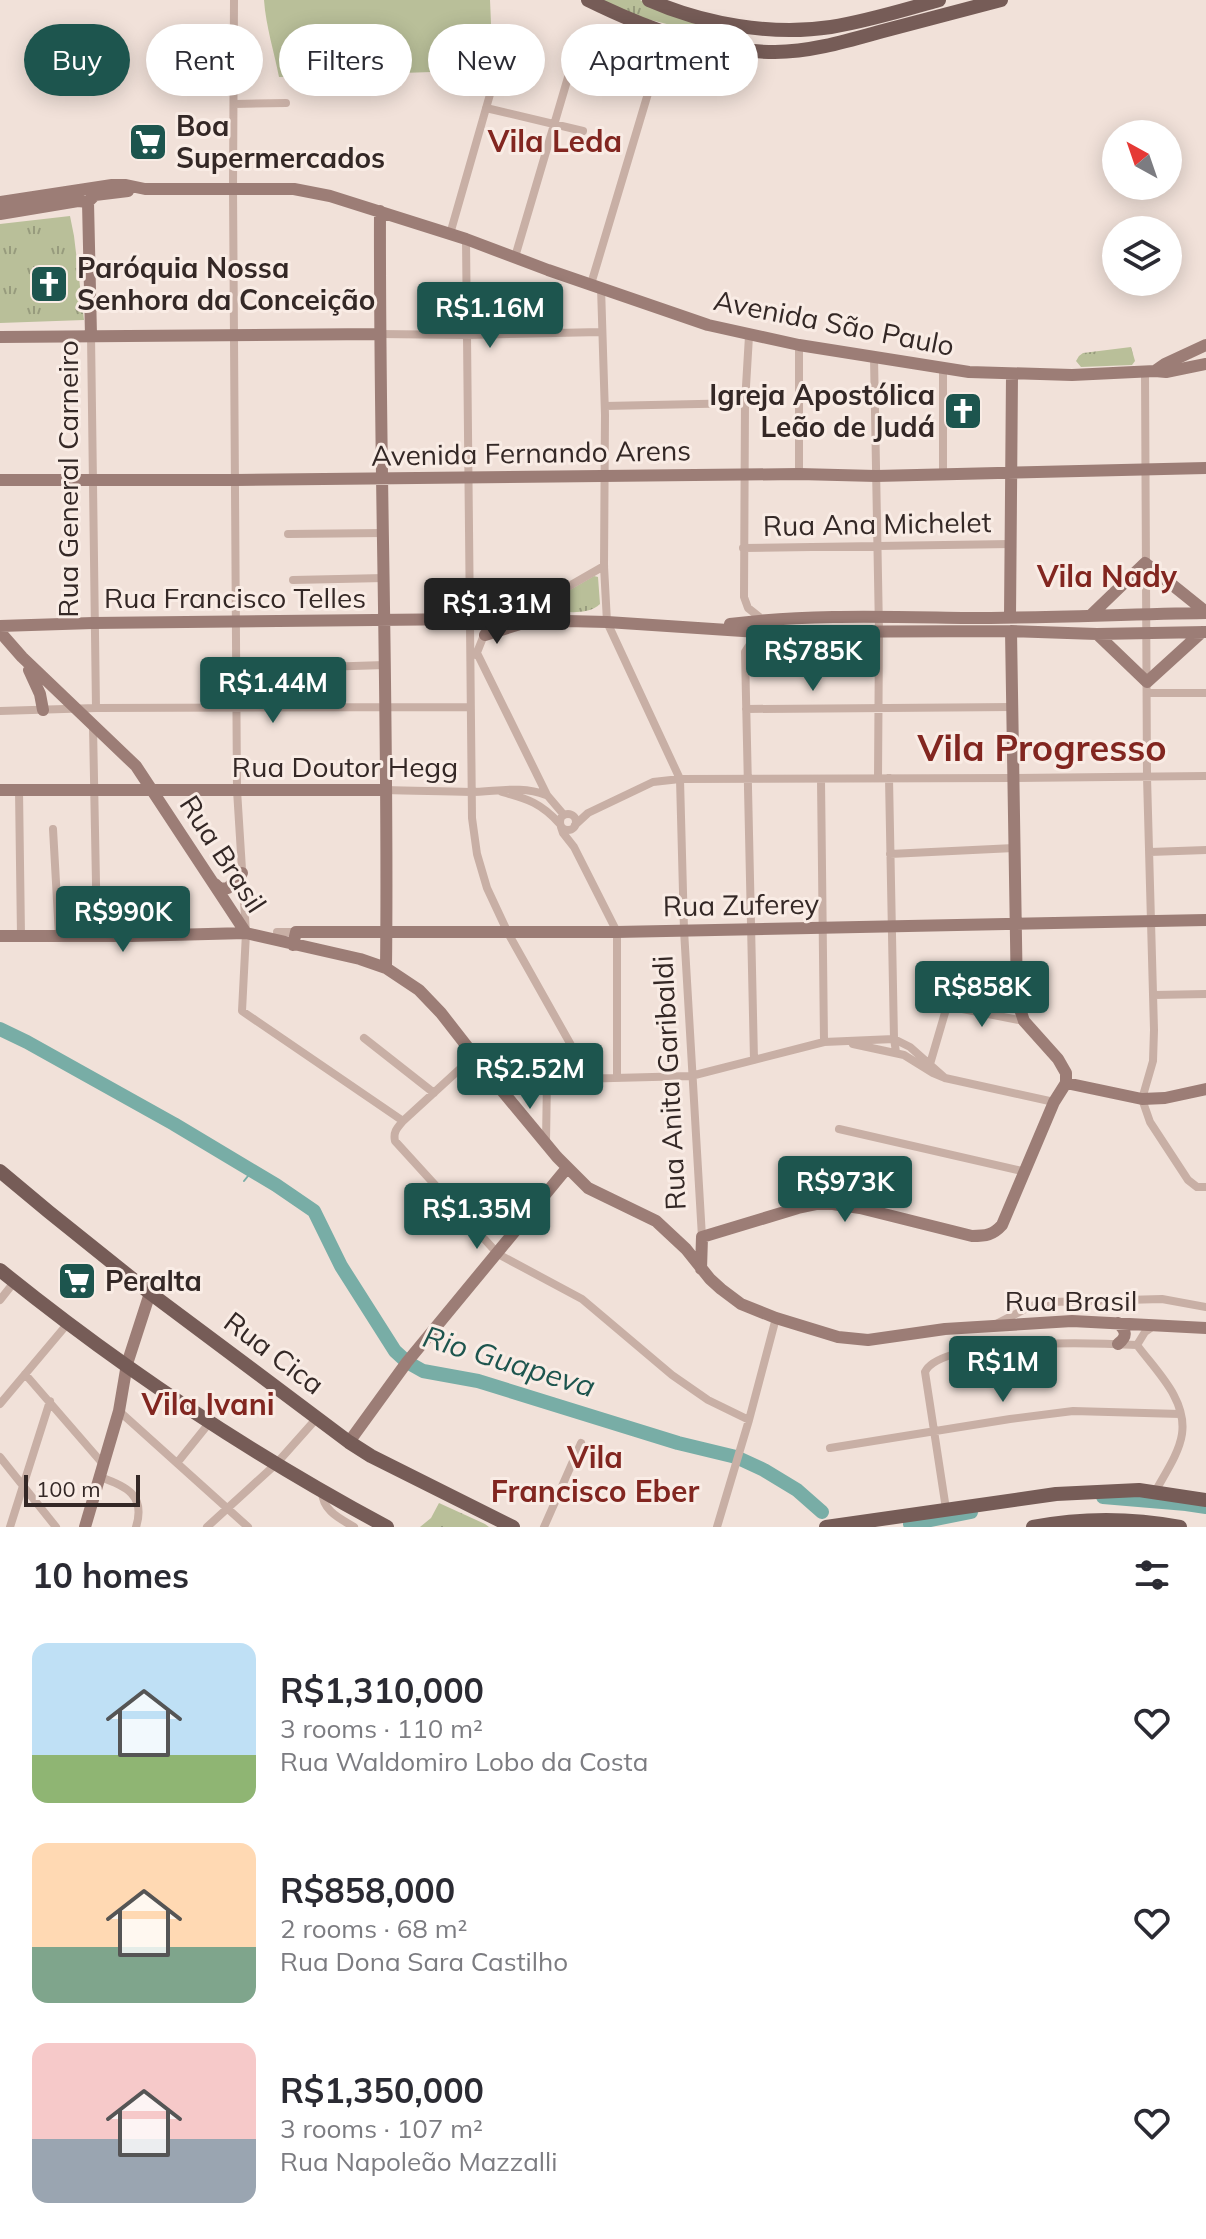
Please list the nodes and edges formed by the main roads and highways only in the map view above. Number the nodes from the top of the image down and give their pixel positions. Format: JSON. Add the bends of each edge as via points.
{"nodes":[{"id":1,"x":588,"y":0,"type":"edge"},
{"id":2,"x":649,"y":0,"type":"edge"},
{"id":3,"x":939,"y":0,"type":"edge"},
{"id":4,"x":1001,"y":0,"type":"edge"},
{"id":5,"x":724,"y":23,"type":"joint"},
{"id":6,"x":639,"y":24,"type":"edge"},
{"id":7,"x":758,"y":50,"type":"edge"},
{"id":8,"x":145,"y":189,"type":"junction"},
{"id":9,"x":88,"y":202,"type":"junction"},
{"id":10,"x":0,"y":204,"type":"edge"},
{"id":11,"x":380,"y":211,"type":"junction"},
{"id":12,"x":0,"y":214,"type":"edge"},
{"id":13,"x":379,"y":334,"type":"junction"},
{"id":14,"x":91,"y":335,"type":"junction"},
{"id":15,"x":0,"y":337,"type":"edge"},
{"id":16,"x":1206,"y":345,"type":"edge"},
{"id":17,"x":1206,"y":364,"type":"edge"},
{"id":18,"x":1150,"y":371,"type":"junction"},
{"id":19,"x":1012,"y":375,"type":"junction"},
{"id":20,"x":1206,"y":468,"type":"edge"},
{"id":21,"x":1011,"y":473,"type":"junction"},
{"id":22,"x":382,"y":478,"type":"junction"},
{"id":23,"x":0,"y":480,"type":"edge"},
{"id":24,"x":1206,"y":612,"type":"edge"},
{"id":25,"x":1091,"y":615,"type":"junction"},
{"id":26,"x":1010,"y":617,"type":"junction"},
{"id":27,"x":384,"y":621,"type":"junction"},
{"id":28,"x":516,"y":622,"type":"junction"},
{"id":29,"x":0,"y":626,"type":"edge"},
{"id":30,"x":760,"y":626,"type":"junction"},
{"id":31,"x":1011,"y":631,"type":"junction"},
{"id":32,"x":0,"y":632,"type":"edge"},
{"id":33,"x":1204,"y":632,"type":"edge"},
{"id":34,"x":1097,"y":634,"type":"junction"},
{"id":35,"x":484,"y":637,"type":"road end"},
{"id":36,"x":22,"y":657,"type":"junction"},
{"id":37,"x":43,"y":710,"type":"road end"},
{"id":38,"x":152,"y":789,"type":"junction"},
{"id":39,"x":0,"y":790,"type":"edge"},
{"id":40,"x":386,"y":790,"type":"junction"},
{"id":41,"x":242,"y":873,"type":"road end"},
{"id":42,"x":213,"y":882,"type":"junction"},
{"id":43,"x":1206,"y":920,"type":"edge"},
{"id":44,"x":1015,"y":923,"type":"junction"},
{"id":45,"x":246,"y":933,"type":"junction"},
{"id":46,"x":386,"y":933,"type":"junction"},
{"id":47,"x":0,"y":936,"type":"edge"},
{"id":48,"x":294,"y":938,"type":"junction"},
{"id":49,"x":386,"y":968,"type":"junction"},
{"id":50,"x":1066,"y":1083,"type":"junction"},
{"id":51,"x":1206,"y":1089,"type":"edge"},
{"id":52,"x":567,"y":1168,"type":"junction"},
{"id":53,"x":0,"y":1171,"type":"edge"},
{"id":54,"x":701,"y":1269,"type":"junction"},
{"id":55,"x":0,"y":1270,"type":"edge"},
{"id":56,"x":150,"y":1293,"type":"junction"},
{"id":57,"x":1118,"y":1323,"type":"junction"},
{"id":58,"x":1206,"y":1328,"type":"edge"},
{"id":59,"x":1118,"y":1344,"type":"road end"},
{"id":60,"x":127,"y":1364,"type":"junction"},
{"id":61,"x":349,"y":1442,"type":"junction"},
{"id":62,"x":1206,"y":1500,"type":"edge"},
{"id":63,"x":495,"y":1521,"type":"edge"},
{"id":64,"x":85,"y":1527,"type":"edge"},
{"id":65,"x":387,"y":1527,"type":"edge"},
{"id":66,"x":513,"y":1527,"type":"edge"},
{"id":67,"x":826,"y":1527,"type":"edge"},
{"id":68,"x":1033,"y":1527,"type":"edge"},
{"id":69,"x":1177,"y":1527,"type":"edge"}],
"edges":[{"from":1,"to":6,"type":"main road"},
{"from":2,"to":5,"type":"main road"},
{"from":3,"to":5,"type":"main road","via":[[803,30]]},
{"from":4,"to":7,"type":"main road","via":[[837,43]]},
{"from":8,"to":9,"type":"main road","via":[[95,195]]},
{"from":8,"to":10,"type":"main road","via":[[112,185]]},
{"from":8,"to":11,"type":"main road","name":"Avenida São Paulo","via":[[294,189]]},
{"from":9,"to":12,"type":"main road"},
{"from":9,"to":14,"type":"main road","name":"Rua General Carneiro"},
{"from":11,"to":13,"type":"main road"},
{"from":11,"to":19,"type":"main road","name":"Avenida São Paulo","via":[[749,336],[943,369]]},
{"from":13,"to":14,"type":"main road"},
{"from":13,"to":22,"type":"main road"},
{"from":14,"to":15,"type":"main road"},
{"from":16,"to":18,"type":"main road"},
{"from":17,"to":18,"type":"main road","name":"Avenida São Paulo"},
{"from":18,"to":19,"type":"main road","name":"Avenida São Paulo"},
{"from":19,"to":21,"type":"main road"},
{"from":20,"to":21,"type":"main road","name":"Avenida Fernando Arens"},
{"from":21,"to":22,"type":"main road","name":"Avenida Fernando Arens"},
{"from":21,"to":26,"type":"main road"},
{"from":22,"to":23,"type":"main road","name":"Avenida Fernando Arens"},
{"from":22,"to":27,"type":"main road"},
{"from":24,"to":25,"type":"main road"},
{"from":24,"to":25,"type":"main road","via":[[1145,563]]},
{"from":25,"to":26,"type":"main road"},
{"from":26,"to":30,"type":"main road","via":[[879,616]]},
{"from":27,"to":28,"type":"main road","name":"Rua Francisco Telles"},
{"from":27,"to":29,"type":"main road","name":"Rua Francisco Telles"},
{"from":27,"to":40,"type":"main road"},
{"from":28,"to":30,"type":"main road"},
{"from":28,"to":35,"type":"main road"},
{"from":30,"to":31,"type":"main road"},
{"from":31,"to":34,"type":"main road"},
{"from":31,"to":44,"type":"main road"},
{"from":32,"to":36,"type":"main road"},
{"from":33,"to":34,"type":"main road"},
{"from":33,"to":34,"type":"main road","via":[[1147,688]]},
{"from":36,"to":37,"type":"main road"},
{"from":36,"to":38,"type":"main road","name":"Rua Brasil","via":[[136,766]]},
{"from":38,"to":39,"type":"main road","name":"Rua Doutor Hegg"},
{"from":38,"to":40,"type":"main road","name":"Rua Doutor Hegg"},
{"from":38,"to":42,"type":"main road","name":"Rua Brasil"},
{"from":40,"to":46,"type":"main road"},
{"from":41,"to":42,"type":"main road","via":[[228,888]]},
{"from":42,"to":45,"type":"main road","name":"Rua Brasil"},
{"from":43,"to":44,"type":"main road","name":"Rua Zuferey"},
{"from":44,"to":46,"type":"main road","name":"Rua Zuferey"},
{"from":44,"to":50,"type":"main road","via":[[1017,1000],[1024,1021],[1058,1059]]},
{"from":45,"to":47,"type":"main road"},
{"from":45,"to":48,"type":"main road","name":"Rua Brasil"},
{"from":46,"to":48,"type":"main road","name":"Rua Zuferey"},
{"from":46,"to":49,"type":"main road"},
{"from":48,"to":49,"type":"main road","name":"Rua Brasil"},
{"from":49,"to":52,"type":"main road","name":"Rua Brasil","via":[[441,1013]]},
{"from":50,"to":51,"type":"main road","via":[[1142,1099]]},
{"from":50,"to":54,"type":"main road","name":"Rua Anita Garibaldi","via":[[995,1233],[972,1236],[860,1208],[817,1204],[702,1237]]},
{"from":52,"to":54,"type":"main road","name":"Rua Brasil","via":[[588,1188],[656,1221]]},
{"from":52,"to":61,"type":"main road","via":[[413,1355]]},
{"from":53,"to":56,"type":"main road","name":"Rua Cica"},
{"from":54,"to":57,"type":"main road","name":"Rua Brasil","via":[[741,1304],[838,1337],[868,1340],[996,1324]]},
{"from":55,"to":60,"type":"main road"},
{"from":56,"to":60,"type":"main road"},
{"from":56,"to":61,"type":"main road","name":"Rua Cica"},
{"from":57,"to":58,"type":"main road","name":"Rua Brasil"},
{"from":57,"to":59,"type":"main road","via":[[1126,1335]]},
{"from":60,"to":64,"type":"main road"},
{"from":60,"to":65,"type":"main road","via":[[276,1464]]},
{"from":61,"to":63,"type":"main road","name":"Rua Cica"},
{"from":62,"to":67,"type":"main road","via":[[1109,1490]]},
{"from":63,"to":66,"type":"main road","name":"Rua Cica"},
{"from":68,"to":69,"type":"main road","via":[[1092,1521]]}]}
